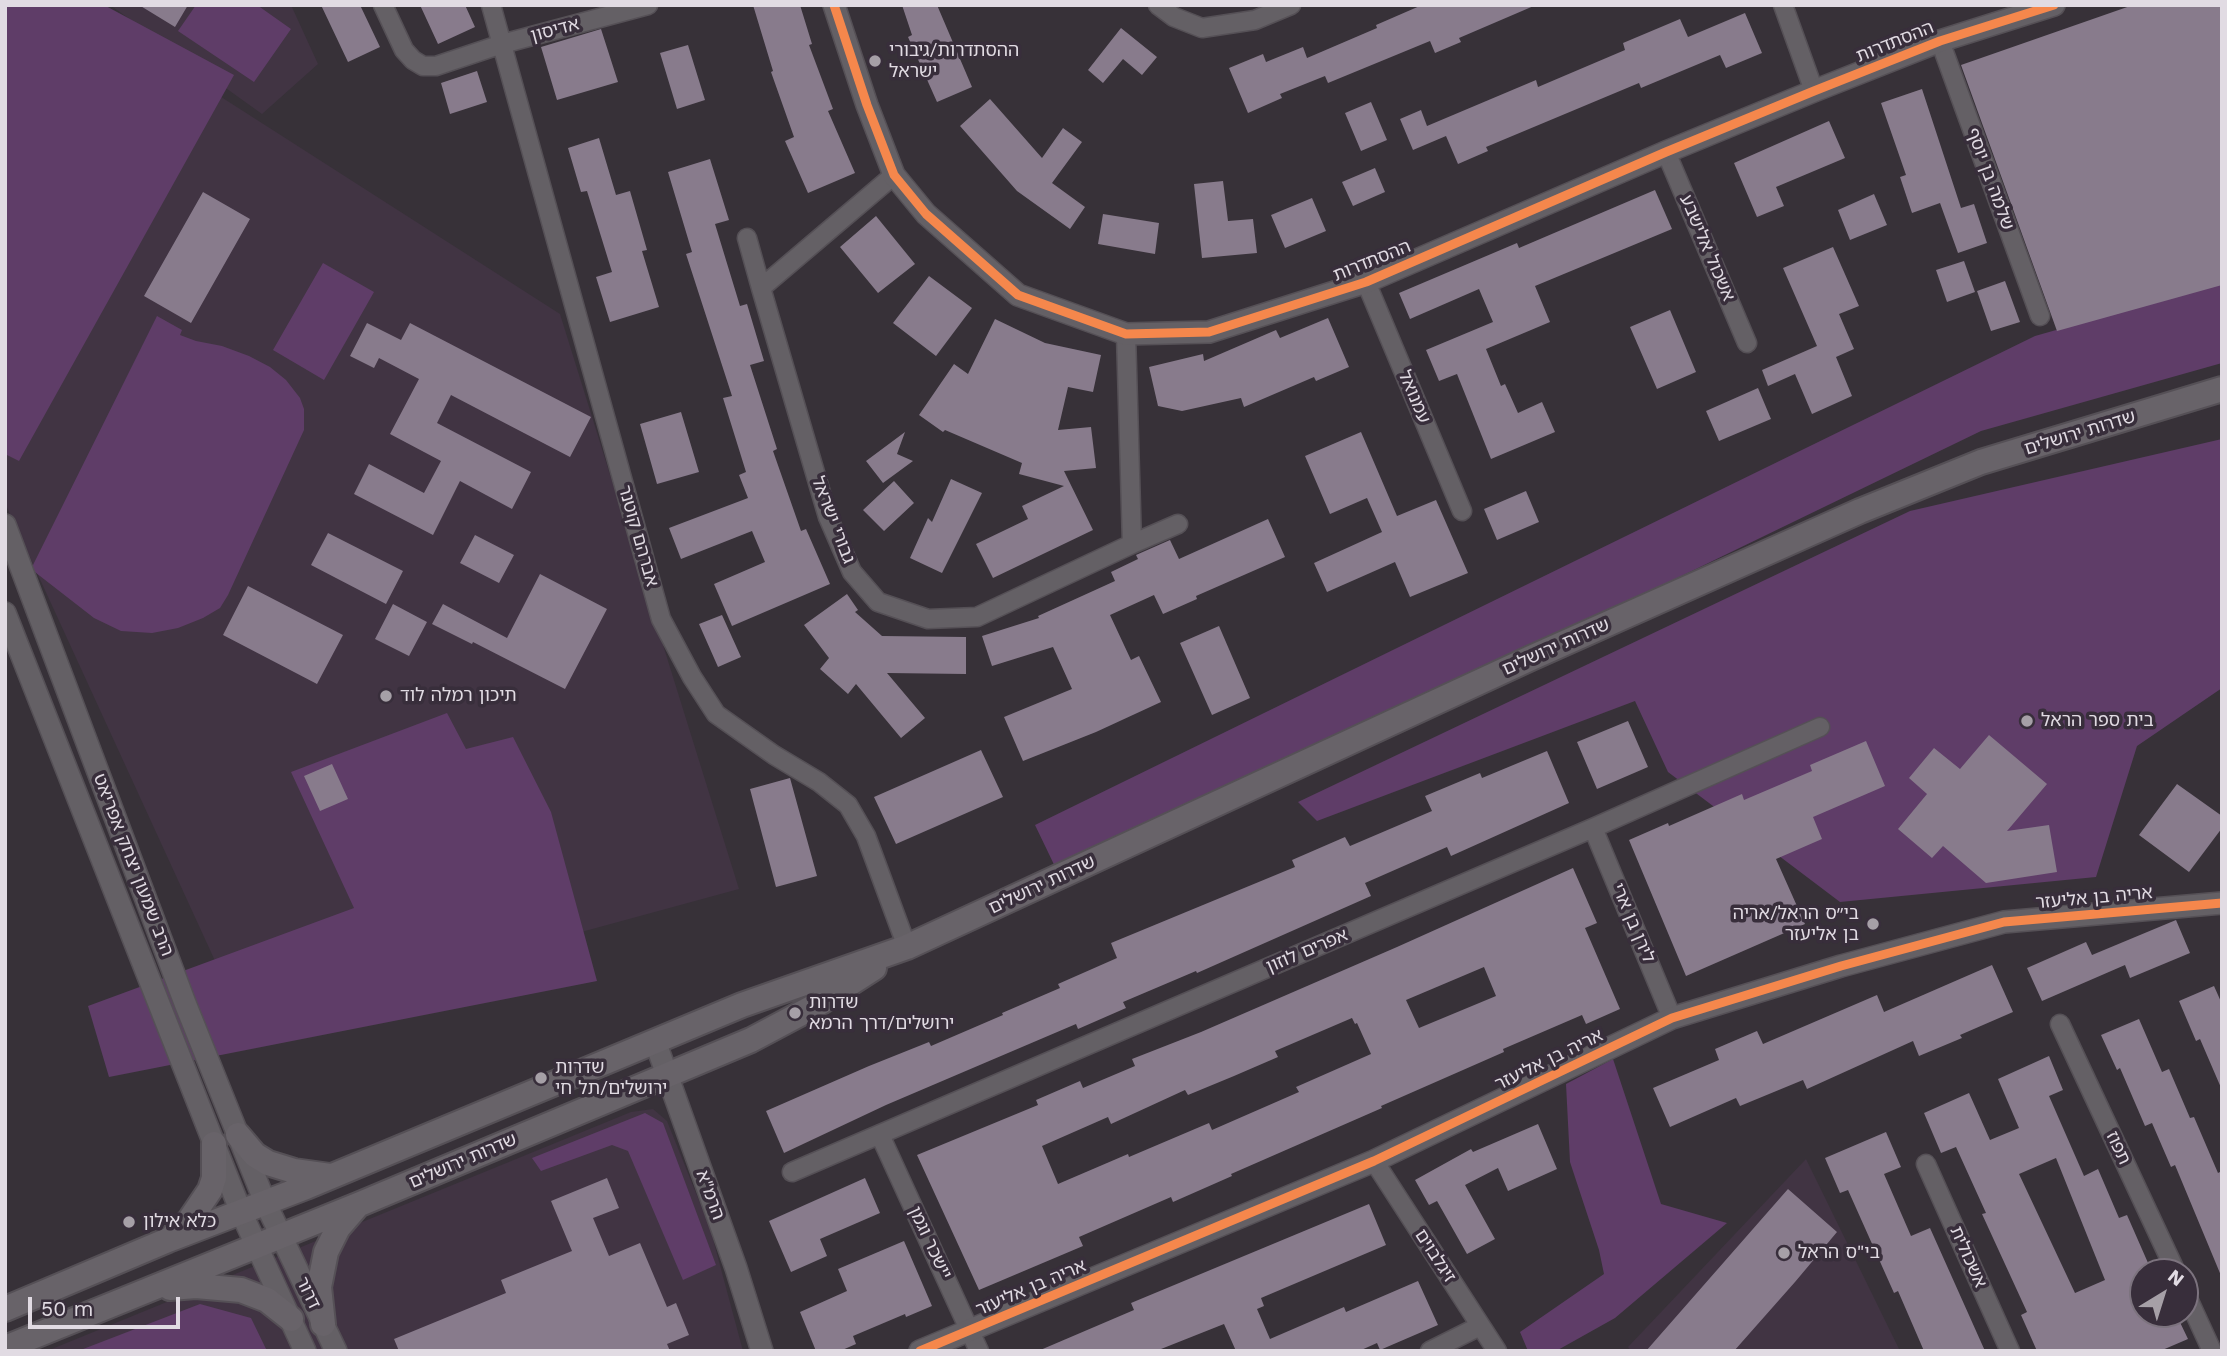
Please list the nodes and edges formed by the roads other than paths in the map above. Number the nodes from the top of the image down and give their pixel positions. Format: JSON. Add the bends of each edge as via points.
{"nodes":[{"id":1,"x":383,"y":5,"type":"edge"},
{"id":2,"x":491,"y":5,"type":"edge"},
{"id":3,"x":648,"y":5,"type":"edge"},
{"id":4,"x":834,"y":5,"type":"edge"},
{"id":5,"x":1158,"y":5,"type":"edge"},
{"id":6,"x":1291,"y":5,"type":"edge"},
{"id":7,"x":1783,"y":5,"type":"edge"},
{"id":8,"x":2054,"y":5,"type":"edge"},
{"id":9,"x":1940,"y":41,"type":"junction"},
{"id":10,"x":502,"y":44,"type":"junction"},
{"id":11,"x":1814,"y":91,"type":"junction"},
{"id":12,"x":1666,"y":152,"type":"junction"},
{"id":13,"x":894,"y":175,"type":"junction"},
{"id":14,"x":747,"y":238,"type":"dead end"},
{"id":15,"x":1366,"y":282,"type":"junction"},
{"id":16,"x":761,"y":288,"type":"junction"},
{"id":17,"x":2040,"y":316,"type":"dead end"},
{"id":18,"x":1126,"y":334,"type":"junction"},
{"id":19,"x":1747,"y":343,"type":"dead end"},
{"id":20,"x":2222,"y":389,"type":"edge"},
{"id":21,"x":1462,"y":511,"type":"dead end"},
{"id":22,"x":1178,"y":524,"type":"dead end"},
{"id":23,"x":5,"y":525,"type":"edge"},
{"id":24,"x":1132,"y":544,"type":"junction"},
{"id":25,"x":5,"y":613,"type":"edge"},
{"id":26,"x":1820,"y":727,"type":"dead end"},
{"id":27,"x":1593,"y":828,"type":"junction"},
{"id":28,"x":2222,"y":903,"type":"edge"},
{"id":29,"x":907,"y":947,"type":"junction"},
{"id":30,"x":1672,"y":1018,"type":"junction"},
{"id":31,"x":2060,"y":1024,"type":"dead end"},
{"id":32,"x":655,"y":1041,"type":"junction"},
{"id":33,"x":667,"y":1075,"type":"junction"},
{"id":34,"x":238,"y":1135,"type":"junction"},
{"id":35,"x":880,"y":1135,"type":"junction"},
{"id":36,"x":214,"y":1144,"type":"junction"},
{"id":37,"x":1374,"y":1161,"type":"junction"},
{"id":38,"x":1926,"y":1164,"type":"dead end"},
{"id":39,"x":792,"y":1172,"type":"dead end"},
{"id":40,"x":331,"y":1177,"type":"junction"},
{"id":41,"x":265,"y":1202,"type":"junction"},
{"id":42,"x":360,"y":1204,"type":"junction"},
{"id":43,"x":241,"y":1212,"type":"junction"},
{"id":44,"x":281,"y":1236,"type":"junction"},
{"id":45,"x":168,"y":1240,"type":"junction"},
{"id":46,"x":256,"y":1246,"type":"junction"},
{"id":47,"x":2169,"y":1258,"type":"edge"},
{"id":48,"x":152,"y":1289,"type":"junction"},
{"id":49,"x":5,"y":1309,"type":"edge"},
{"id":50,"x":291,"y":1319,"type":"junction"},
{"id":51,"x":2199,"y":1323,"type":"edge"},
{"id":52,"x":323,"y":1324,"type":"junction"},
{"id":53,"x":1480,"y":1326,"type":"junction"},
{"id":54,"x":971,"y":1331,"type":"junction"},
{"id":55,"x":5,"y":1348,"type":"edge"},
{"id":56,"x":305,"y":1351,"type":"edge"},
{"id":57,"x":336,"y":1351,"type":"edge"},
{"id":58,"x":762,"y":1351,"type":"edge"},
{"id":59,"x":920,"y":1351,"type":"edge"},
{"id":60,"x":979,"y":1351,"type":"edge"},
{"id":61,"x":1430,"y":1351,"type":"edge"},
{"id":62,"x":1497,"y":1351,"type":"edge"},
{"id":63,"x":2010,"y":1351,"type":"edge"},
{"id":64,"x":2212,"y":1351,"type":"edge"}],
"edges":[{"from":1,"to":10,"type":"street","name":"אדיסון","via":[[404,50],[424,66]]},
{"from":2,"to":10,"type":"street","name":"אברהם קוטנר"},
{"from":3,"to":10,"type":"street","name":"אדיסון"},
{"from":4,"to":13,"type":"street","name":"ההסתדרות"},
{"from":5,"to":6,"type":"street","via":[[1202,28],[1255,20]]},
{"from":7,"to":11,"type":"street"},
{"from":8,"to":9,"type":"street","name":"ההסתדרות"},
{"from":9,"to":11,"type":"street","name":"ההסתדרות"},
{"from":9,"to":17,"type":"street","name":"שלמה בן יוסף"},
{"from":10,"to":29,"type":"street","name":"אברהם קוטנר","via":[[661,619],[716,714],[848,805],[866,836]]},
{"from":11,"to":12,"type":"street","name":"ההסתדרות"},
{"from":12,"to":15,"type":"street","name":"ההסתדרות"},
{"from":12,"to":19,"type":"street","name":"אשכול אלישבע"},
{"from":13,"to":16,"type":"street"},
{"from":13,"to":18,"type":"street","name":"ההסתדרות","via":[[926,214],[1018,295]]},
{"from":14,"to":16,"type":"street","name":"גבורי ישראל"},
{"from":15,"to":18,"type":"street","name":"ההסתדרות","via":[[1209,332]]},
{"from":15,"to":21,"type":"street","name":"עמנואל"},
{"from":16,"to":24,"type":"street","name":"גבורי ישראל","via":[[828,517],[852,572],[878,602],[928,619],[977,617]]},
{"from":18,"to":24,"type":"street"},
{"from":20,"to":29,"type":"main road","name":"שדרות ירושלים","via":[[1981,462],[1860,511]]},
{"from":22,"to":24,"type":"street","name":"גבורי ישראל"},
{"from":23,"to":34,"type":"street","name":"הרב שמעון יצחק אפריאט"},
{"from":25,"to":36,"type":"street","name":"הרב שמעון יצחק אפריאט"},
{"from":26,"to":27,"type":"street","name":"אפרים לוזון"},
{"from":27,"to":30,"type":"street","name":"לירן בן ארי"},
{"from":27,"to":35,"type":"street","name":"אפרים לוזון"},
{"from":28,"to":30,"type":"street","name":"אריה בן אליעזר","via":[[2004,922]]},
{"from":29,"to":32,"type":"main road","name":"שדרות ירושלים","via":[[741,1005]]},
{"from":29,"to":33,"type":"main road","name":"שדרות ירושלים","via":[[786,1022]]},
{"from":30,"to":37,"type":"street","name":"אריה בן אליעזר"},
{"from":31,"to":47,"type":"street","name":"תפוז"},
{"from":32,"to":33,"type":"street","name":"הרמ\"א"},
{"from":32,"to":40,"type":"main road","name":"שדרות ירושלים"},
{"from":33,"to":42,"type":"main road","name":"שדרות ירושלים"},
{"from":33,"to":58,"type":"street","name":"הרמ\"א"},
{"from":34,"to":40,"type":"main road","via":[[268,1163]]},
{"from":34,"to":41,"type":"street","name":"הרב שמעון יצחק אפריאט"},
{"from":35,"to":39,"type":"street","name":"אפרים לוזון"},
{"from":35,"to":54,"type":"street","name":"יישכר וגמן"},
{"from":36,"to":43,"type":"street","name":"הרב שמעון יצחק אפריאט"},
{"from":36,"to":45,"type":"main road","via":[[210,1190],[189,1221]]},
{"from":37,"to":53,"type":"street","name":"זיגלבוים"},
{"from":37,"to":54,"type":"street","name":"אריה בן אליעזר"},
{"from":38,"to":63,"type":"street","name":"אשכולית"},
{"from":40,"to":41,"type":"main road","name":"שדרות ירושלים"},
{"from":41,"to":43,"type":"main road","name":"שדרות ירושלים"},
{"from":41,"to":44,"type":"street","name":"דרור"},
{"from":42,"to":44,"type":"main road","name":"שדרות ירושלים"},
{"from":42,"to":52,"type":"main road","via":[[338,1228],[326,1251],[319,1287]]},
{"from":43,"to":45,"type":"main road","name":"שדרות ירושלים"},
{"from":43,"to":46,"type":"street","name":"דרור"},
{"from":44,"to":46,"type":"main road","name":"שדרות ירושלים"},
{"from":44,"to":52,"type":"street","name":"דרור"},
{"from":45,"to":49,"type":"main road","name":"שדרות ירושלים"},
{"from":46,"to":48,"type":"main road","name":"שדרות ירושלים"},
{"from":46,"to":50,"type":"street","name":"דרור"},
{"from":48,"to":50,"type":"main road","via":[[241,1290],[267,1300]]},
{"from":48,"to":55,"type":"main road","name":"שדרות ירושלים"},
{"from":50,"to":56,"type":"street","name":"דרור"},
{"from":51,"to":64,"type":"street"},
{"from":52,"to":57,"type":"street","name":"דרור"},
{"from":53,"to":61,"type":"street"},
{"from":53,"to":62,"type":"street","name":"זיגלבוים"},
{"from":54,"to":59,"type":"street","name":"אריה בן אליעזר"},
{"from":54,"to":60,"type":"street","name":"יישכר וגמן"}]}
